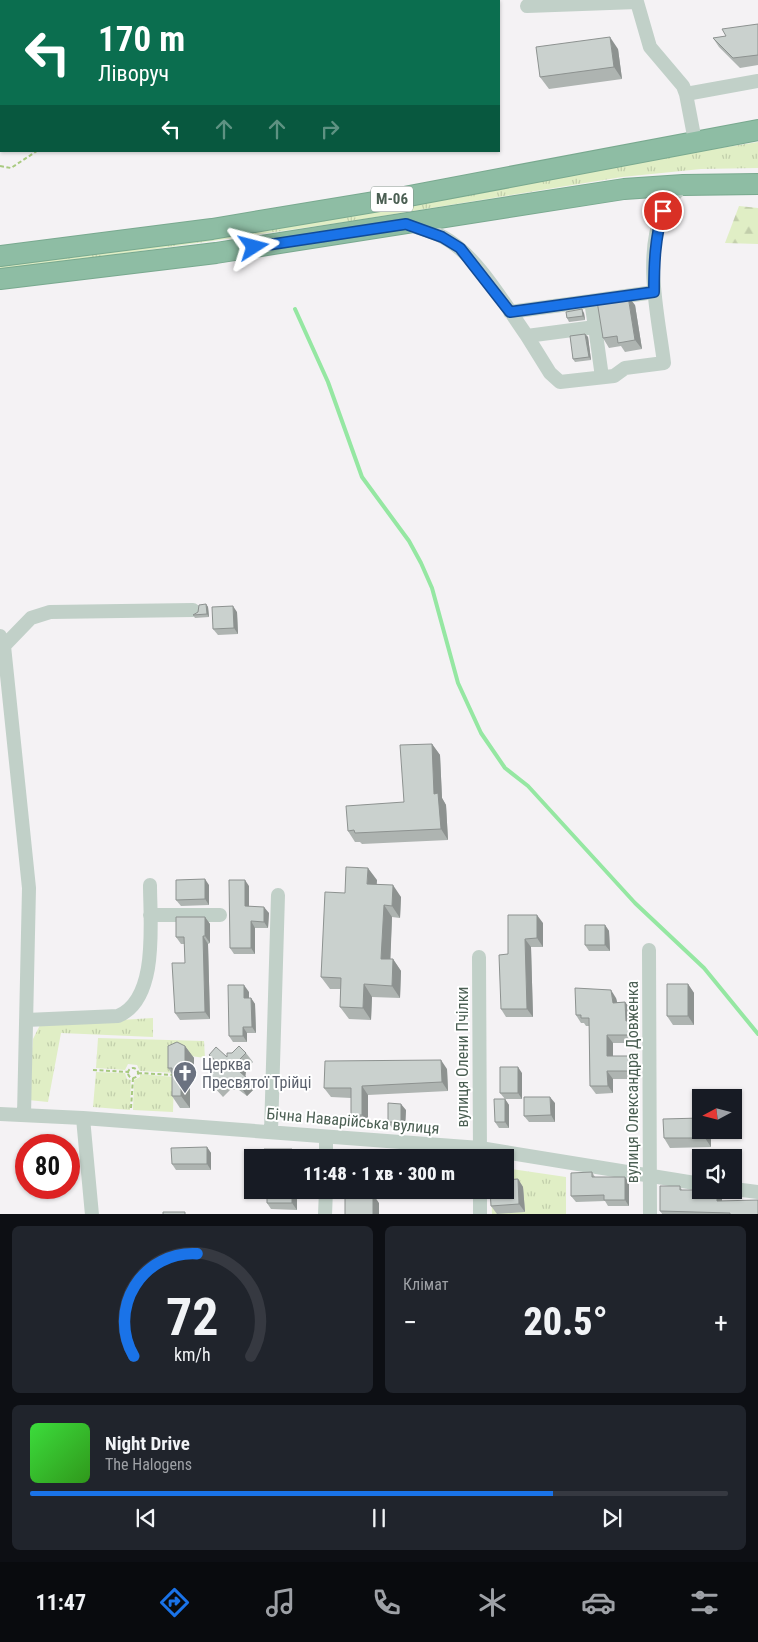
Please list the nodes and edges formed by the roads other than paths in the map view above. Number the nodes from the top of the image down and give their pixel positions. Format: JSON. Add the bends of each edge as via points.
{"nodes":[{"id":1,"x":527,"y":6,"type":"dead end"},
{"id":2,"x":758,"y":81,"type":"edge"},
{"id":3,"x":686,"y":94,"type":"junction"},
{"id":4,"x":758,"y":130,"type":"edge"},
{"id":5,"x":695,"y":141,"type":"junction"},
{"id":6,"x":683,"y":184,"type":"junction"},
{"id":7,"x":758,"y":184,"type":"edge"},
{"id":8,"x":406,"y":224,"type":"junction"},
{"id":9,"x":0,"y":256,"type":"edge"},
{"id":10,"x":0,"y":279,"type":"edge"},
{"id":11,"x":654,"y":292,"type":"junction"},
{"id":12,"x":591,"y":301,"type":"junction"},
{"id":13,"x":510,"y":312,"type":"junction"},
{"id":14,"x":595,"y":327,"type":"junction"},
{"id":15,"x":527,"y":336,"type":"junction"},
{"id":16,"x":602,"y":377,"type":"junction"},
{"id":17,"x":193,"y":610,"type":"dead end"},
{"id":18,"x":2,"y":641,"type":"edge"},
{"id":19,"x":5,"y":693,"type":"edge"},
{"id":20,"x":150,"y":885,"type":"dead end"},
{"id":21,"x":278,"y":895,"type":"dead end"},
{"id":22,"x":150,"y":915,"type":"junction"},
{"id":23,"x":220,"y":915,"type":"dead end"},
{"id":24,"x":649,"y":950,"type":"dead end"},
{"id":25,"x":479,"y":957,"type":"dead end"},
{"id":26,"x":26,"y":1020,"type":"junction"},
{"id":27,"x":0,"y":1114,"type":"edge"},
{"id":28,"x":24,"y":1115,"type":"junction"},
{"id":29,"x":83,"y":1118,"type":"junction"},
{"id":30,"x":271,"y":1132,"type":"junction"},
{"id":31,"x":326,"y":1138,"type":"junction"},
{"id":32,"x":326,"y":1149,"type":"edge"},
{"id":33,"x":439,"y":1149,"type":"edge"},
{"id":34,"x":480,"y":1149,"type":"edge"},
{"id":35,"x":514,"y":1158,"type":"edge"},
{"id":36,"x":649,"y":1177,"type":"junction"},
{"id":37,"x":692,"y":1183,"type":"edge"},
{"id":38,"x":742,"y":1189,"type":"edge"},
{"id":39,"x":758,"y":1192,"type":"edge"},
{"id":40,"x":326,"y":1199,"type":"edge"},
{"id":41,"x":480,"y":1199,"type":"edge"},
{"id":42,"x":92,"y":1214,"type":"edge"},
{"id":43,"x":326,"y":1214,"type":"edge"},
{"id":44,"x":480,"y":1214,"type":"edge"},
{"id":45,"x":650,"y":1214,"type":"edge"}],
"edges":[{"from":1,"to":3,"type":"street","via":[[637,2],[650,47]]},
{"from":2,"to":3,"type":"street"},
{"from":3,"to":5,"type":"street"},
{"from":4,"to":5,"type":"highway","number":"М-06"},
{"from":5,"to":9,"type":"highway","number":"М-06","via":[[212,229]]},
{"from":6,"to":7,"type":"highway","number":"М-06"},
{"from":6,"to":8,"type":"highway","number":"М-06","via":[[624,189]]},
{"from":6,"to":11,"type":"street","via":[[663,211],[656,232]]},
{"from":8,"to":10,"type":"highway","number":"М-06","via":[[216,253]]},
{"from":8,"to":13,"type":"street","via":[[442,237],[460,248]]},
{"from":11,"to":12,"type":"street"},
{"from":11,"to":16,"type":"street","via":[[664,363],[625,368],[614,376]]},
{"from":12,"to":13,"type":"street"},
{"from":12,"to":14,"type":"street"},
{"from":13,"to":15,"type":"street"},
{"from":14,"to":15,"type":"street"},
{"from":14,"to":16,"type":"street"},
{"from":15,"to":16,"type":"street","via":[[550,373],[560,382]]},
{"from":17,"to":18,"type":"street","via":[[50,612],[31,618]]},
{"from":18,"to":19,"type":"street"},
{"from":19,"to":26,"type":"street","via":[[29,888]]},
{"from":20,"to":22,"type":"street"},
{"from":21,"to":30,"type":"street"},
{"from":22,"to":23,"type":"street"},
{"from":22,"to":26,"type":"street","via":[[148,966],[139,1000],[128,1012],[118,1016]]},
{"from":24,"to":36,"type":"street","name":"вулиця Олександра Довженка"},
{"from":25,"to":34,"type":"street","name":"вулиця Олени Пчілки"},
{"from":26,"to":28,"type":"street"},
{"from":27,"to":28,"type":"street","name":"Бічна Наварійська вулиця"},
{"from":28,"to":29,"type":"street","name":"Бічна Наварійська вулиця"},
{"from":29,"to":30,"type":"street","name":"Бічна Наварійська вулиця"},
{"from":29,"to":42,"type":"street"},
{"from":30,"to":31,"type":"street","name":"Бічна Наварійська вулиця"},
{"from":31,"to":32,"type":"street"},
{"from":31,"to":33,"type":"street","name":"Бічна Наварійська вулиця"},
{"from":35,"to":36,"type":"street","name":"Бічна Наварійська вулиця"},
{"from":36,"to":37,"type":"street","name":"Бічна Наварійська вулиця"},
{"from":36,"to":45,"type":"street","name":"вулиця Олександра Довженка"},
{"from":38,"to":39,"type":"street"},
{"from":40,"to":43,"type":"street"},
{"from":41,"to":44,"type":"street"}]}
